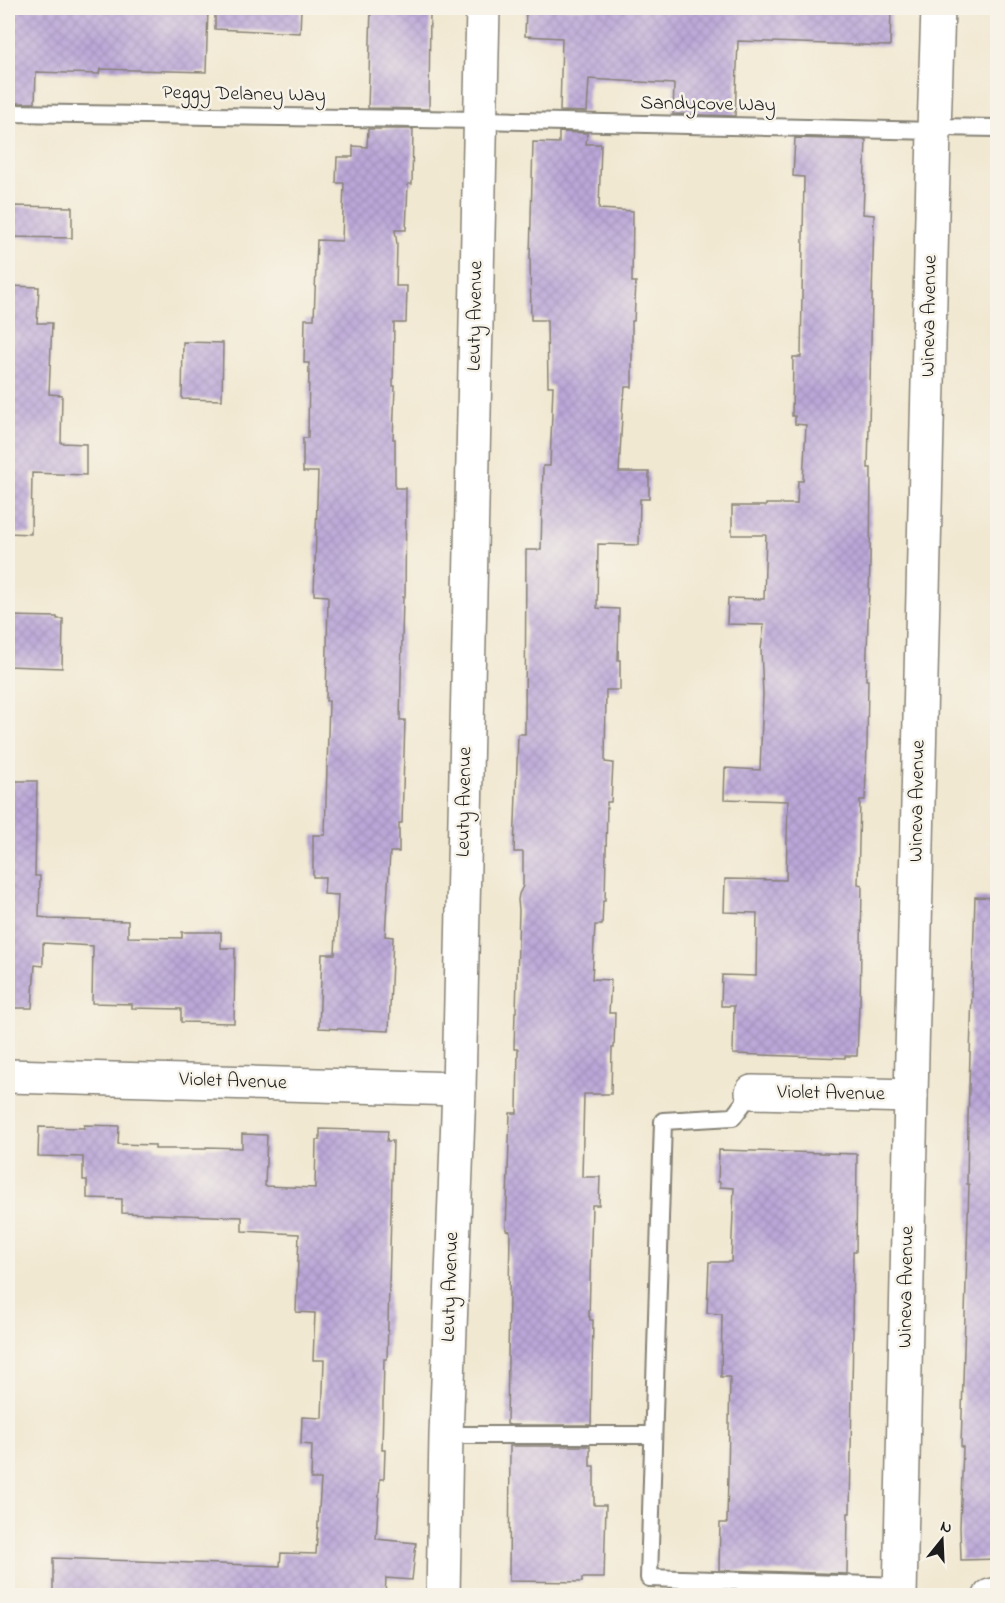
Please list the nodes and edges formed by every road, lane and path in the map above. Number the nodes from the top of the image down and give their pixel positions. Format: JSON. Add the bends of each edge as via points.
{"nodes":[{"id":1,"x":483,"y":8,"type":"edge"},
{"id":2,"x":938,"y":8,"type":"edge"},
{"id":3,"x":8,"y":113,"type":"edge"},
{"id":4,"x":481,"y":120,"type":"junction"},
{"id":5,"x":998,"y":128,"type":"edge"},
{"id":6,"x":934,"y":129,"type":"junction"},
{"id":7,"x":8,"y":1076,"type":"edge"},
{"id":8,"x":459,"y":1089,"type":"junction"},
{"id":9,"x":752,"y":1092,"type":"joint"},
{"id":10,"x":910,"y":1096,"type":"junction"},
{"id":11,"x":446,"y":1435,"type":"junction"},
{"id":12,"x":652,"y":1435,"type":"junction"},
{"id":13,"x":901,"y":1591,"type":"edge"},
{"id":14,"x":998,"y":1594,"type":"edge"},
{"id":15,"x":443,"y":1596,"type":"edge"},
{"id":16,"x":990,"y":1596,"type":"edge"}],
"edges":[{"from":1,"to":4,"type":"street","name":"Leuty Avenue"},
{"from":2,"to":6,"type":"street","name":"Wineva Avenue"},
{"from":3,"to":4,"type":"lane","name":"Peggy Delaney Way"},
{"from":4,"to":6,"type":"lane","name":"Sandycove Way"},
{"from":4,"to":8,"type":"street","name":"Leuty Avenue"},
{"from":5,"to":6,"type":"lane","name":"Sandycove Way"},
{"from":6,"to":10,"type":"street","name":"Wineva Avenue"},
{"from":7,"to":8,"type":"street","name":"Violet Avenue"},
{"from":8,"to":11,"type":"street","name":"Leuty Avenue"},
{"from":9,"to":10,"type":"street","name":"Violet Avenue"},
{"from":9,"to":12,"type":"lane","via":[[733,1117],[663,1121]]},
{"from":10,"to":13,"type":"street","name":"Wineva Avenue"},
{"from":11,"to":12,"type":"lane"},
{"from":11,"to":15,"type":"street","name":"Leuty Avenue"},
{"from":12,"to":13,"type":"lane","via":[[649,1578]]},
{"from":14,"to":16,"type":"street"}]}
